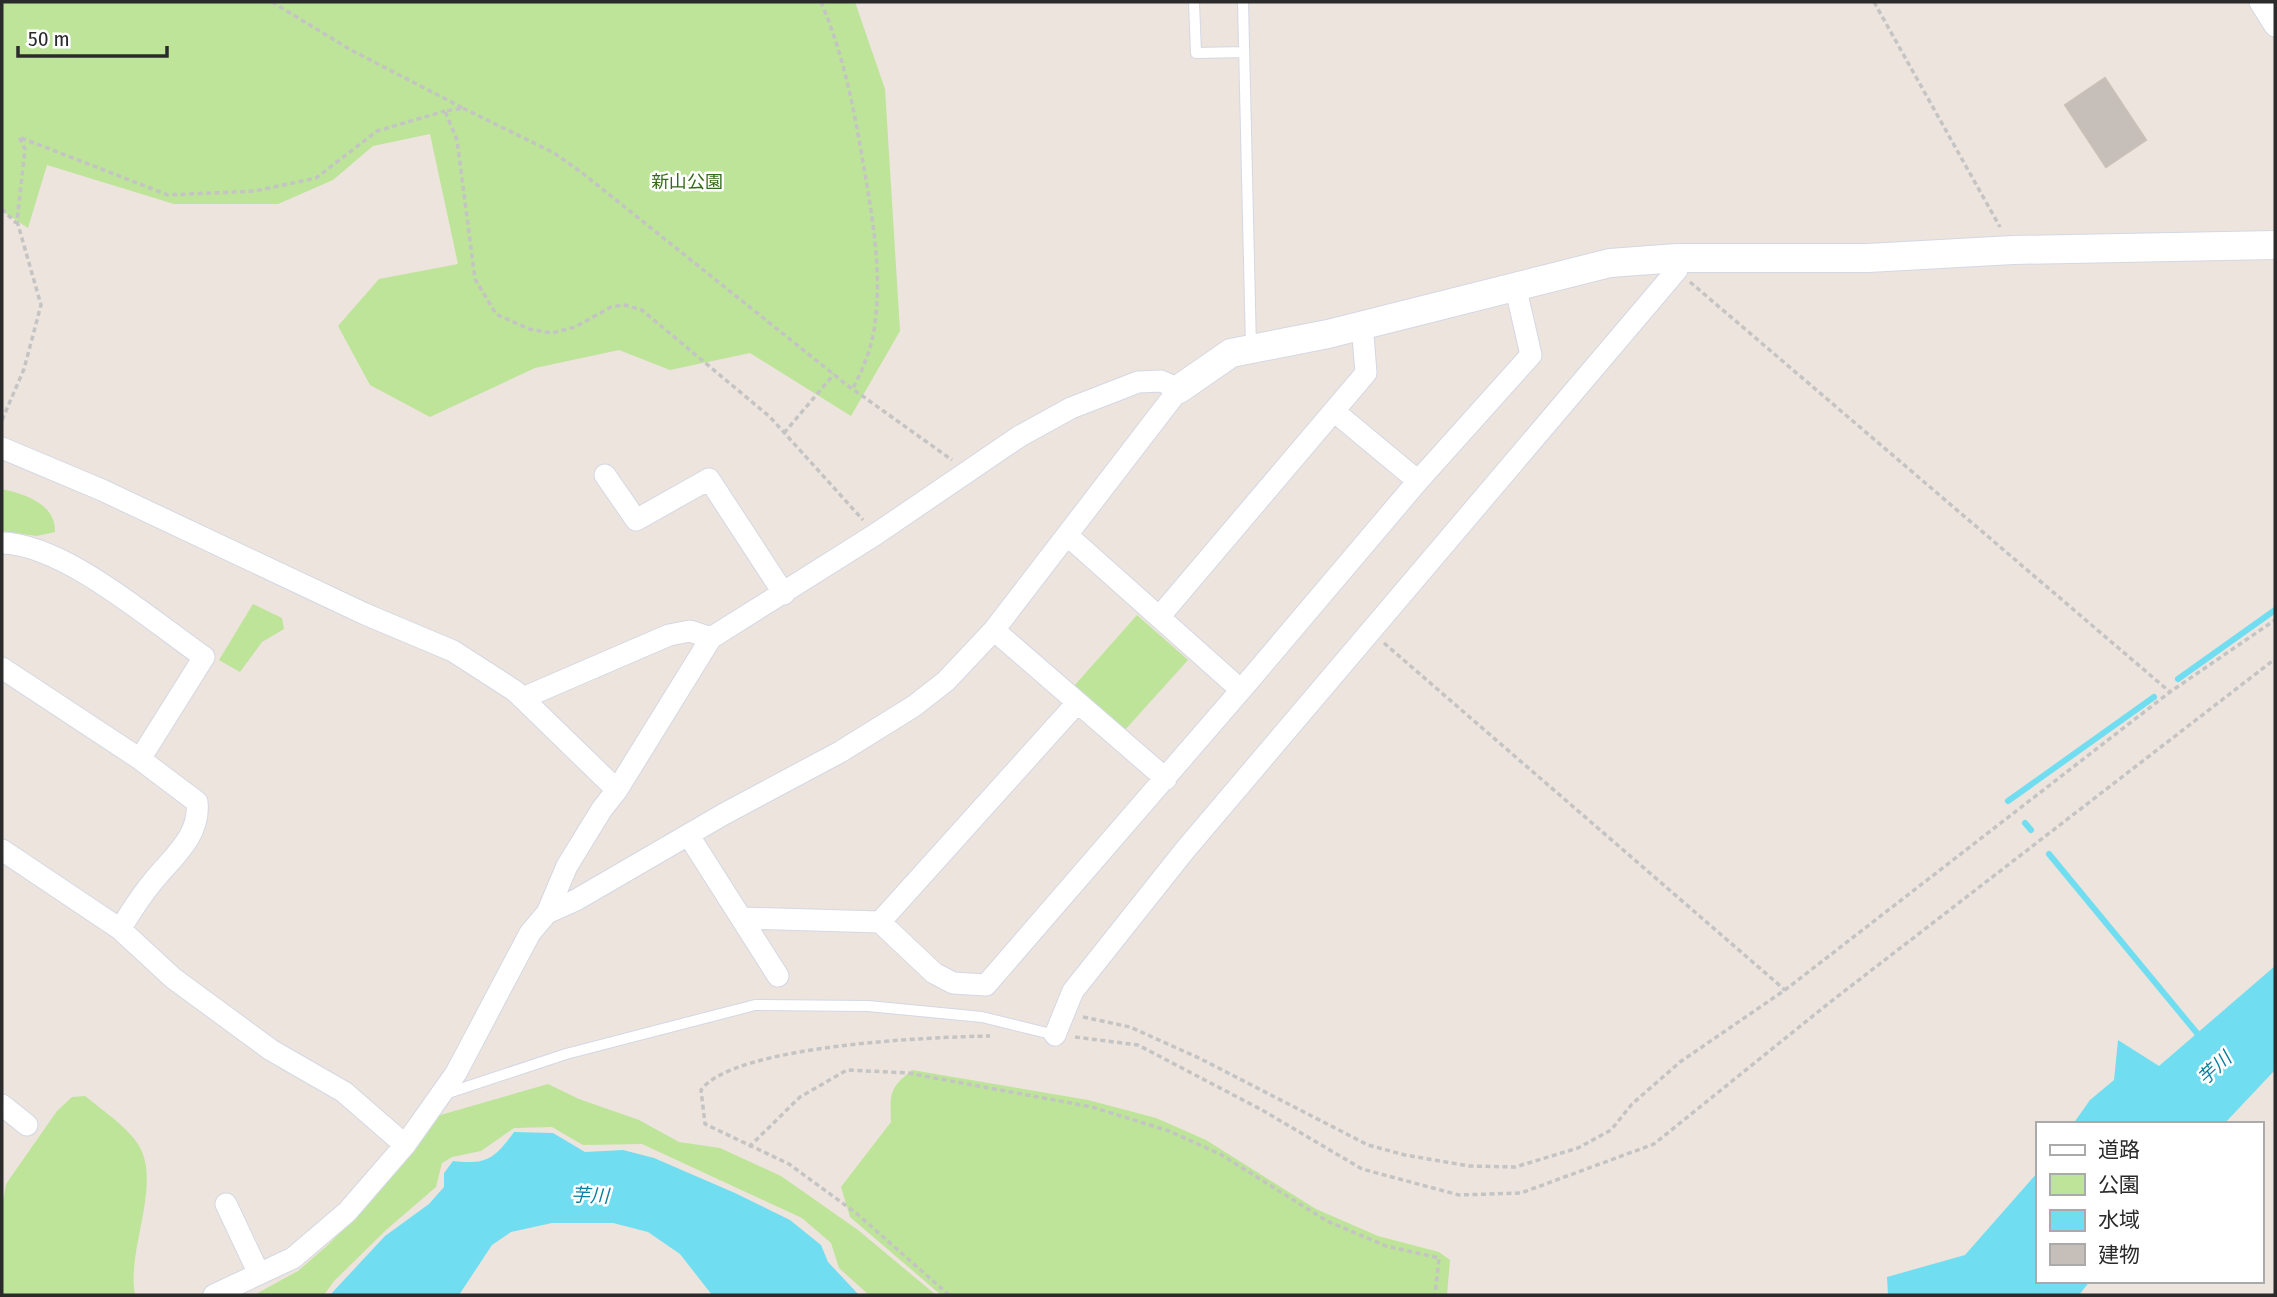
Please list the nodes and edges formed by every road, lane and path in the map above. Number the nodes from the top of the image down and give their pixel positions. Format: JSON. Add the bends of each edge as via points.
{"nodes":[{"id":1,"x":272,"y":2,"type":"edge"},
{"id":2,"x":821,"y":2,"type":"edge"},
{"id":3,"x":1194,"y":2,"type":"edge"},
{"id":4,"x":1243,"y":2,"type":"edge"},
{"id":5,"x":1874,"y":2,"type":"edge"},
{"id":6,"x":2260,"y":2,"type":"edge"},
{"id":7,"x":2275,"y":26,"type":"edge"},
{"id":8,"x":1244,"y":52,"type":"junction"},
{"id":9,"x":463,"y":107,"type":"junction"},
{"id":10,"x":445,"y":111,"type":"junction"},
{"id":11,"x":2,"y":209,"type":"edge"},
{"id":12,"x":18,"y":224,"type":"junction"},
{"id":13,"x":2275,"y":245,"type":"edge"},
{"id":14,"x":2013,"y":250,"type":"junction"},
{"id":15,"x":1677,"y":264,"type":"junction"},
{"id":16,"x":1515,"y":285,"type":"junction"},
{"id":17,"x":1362,"y":323,"type":"junction"},
{"id":18,"x":1251,"y":348,"type":"junction"},
{"id":19,"x":834,"y":374,"type":"junction"},
{"id":20,"x":853,"y":388,"type":"junction"},
{"id":21,"x":1180,"y":389,"type":"junction"},
{"id":22,"x":1335,"y":412,"type":"junction"},
{"id":23,"x":2,"y":420,"type":"edge"},
{"id":24,"x":784,"y":433,"type":"junction"},
{"id":25,"x":2,"y":447,"type":"edge"},
{"id":26,"x":605,"y":475,"type":"dead end"},
{"id":27,"x":964,"y":475,"type":"junction"},
{"id":28,"x":1418,"y":481,"type":"junction"},
{"id":29,"x":876,"y":534,"type":"junction"},
{"id":30,"x":1067,"y":536,"type":"junction"},
{"id":31,"x":2,"y":542,"type":"edge"},
{"id":32,"x":783,"y":594,"type":"junction"},
{"id":33,"x":1160,"y":615,"type":"junction"},
{"id":34,"x":2275,"y":620,"type":"edge"},
{"id":35,"x":994,"y":630,"type":"junction"},
{"id":36,"x":1372,"y":633,"type":"junction"},
{"id":37,"x":711,"y":638,"type":"junction"},
{"id":38,"x":2275,"y":659,"type":"edge"},
{"id":39,"x":2,"y":668,"type":"edge"},
{"id":40,"x":1241,"y":690,"type":"junction"},
{"id":41,"x":2170,"y":692,"type":"junction"},
{"id":42,"x":523,"y":698,"type":"junction"},
{"id":43,"x":1077,"y":702,"type":"junction"},
{"id":44,"x":140,"y":760,"type":"junction"},
{"id":45,"x":1166,"y":779,"type":"junction"},
{"id":46,"x":617,"y":790,"type":"junction"},
{"id":47,"x":689,"y":836,"type":"junction"},
{"id":48,"x":2,"y":850,"type":"edge"},
{"id":49,"x":547,"y":913,"type":"junction"},
{"id":50,"x":741,"y":918,"type":"junction"},
{"id":51,"x":880,"y":922,"type":"junction"},
{"id":52,"x":120,"y":929,"type":"junction"},
{"id":53,"x":778,"y":976,"type":"dead end"},
{"id":54,"x":1785,"y":990,"type":"junction"},
{"id":55,"x":1055,"y":1035,"type":"junction"},
{"id":56,"x":999,"y":1036,"type":"dead end"},
{"id":57,"x":439,"y":1096,"type":"junction"},
{"id":58,"x":2,"y":1105,"type":"edge"},
{"id":59,"x":27,"y":1125,"type":"dead end"},
{"id":60,"x":405,"y":1144,"type":"junction"},
{"id":61,"x":749,"y":1147,"type":"junction"},
{"id":62,"x":226,"y":1204,"type":"dead end"},
{"id":63,"x":259,"y":1274,"type":"junction"},
{"id":64,"x":214,"y":1295,"type":"edge"},
{"id":65,"x":949,"y":1295,"type":"edge"},
{"id":66,"x":1434,"y":1295,"type":"edge"}],
"edges":[{"from":1,"to":9,"type":"path","via":[[351,50]]},
{"from":2,"to":20,"type":"path","via":[[847,71],[878,278],[867,363]]},
{"from":3,"to":8,"type":"lane","via":[[1196,53]]},
{"from":4,"to":8,"type":"lane"},
{"from":5,"to":14,"type":"path"},
{"from":6,"to":7,"type":"street"},
{"from":8,"to":18,"type":"lane"},
{"from":9,"to":10,"type":"path"},
{"from":9,"to":19,"type":"path","via":[[554,153],[581,172]]},
{"from":10,"to":12,"type":"path","via":[[377,131],[316,178],[255,191],[167,195],[19,137],[25,149]]},
{"from":10,"to":24,"type":"path","via":[[457,141],[475,279],[496,313],[529,329],[552,333],[575,327],[611,307],[642,310]]},
{"from":11,"to":12,"type":"path"},
{"from":12,"to":23,"type":"path","via":[[41,305],[24,369]]},
{"from":13,"to":14,"type":"street"},
{"from":14,"to":15,"type":"street"},
{"from":15,"to":16,"type":"street","via":[[1610,263]]},
{"from":15,"to":36,"type":"street"},
{"from":15,"to":41,"type":"path"},
{"from":16,"to":17,"type":"street"},
{"from":16,"to":28,"type":"street","via":[[1531,355]]},
{"from":17,"to":18,"type":"street"},
{"from":17,"to":22,"type":"street","via":[[1366,373]]},
{"from":18,"to":21,"type":"street","via":[[1231,353]]},
{"from":19,"to":20,"type":"path"},
{"from":19,"to":24,"type":"path"},
{"from":20,"to":27,"type":"path","via":[[936,445]]},
{"from":21,"to":27,"type":"street","via":[[1161,381],[1110,392],[1020,436]]},
{"from":21,"to":30,"type":"street"},
{"from":22,"to":28,"type":"street"},
{"from":22,"to":33,"type":"street"},
{"from":24,"to":29,"type":"path"},
{"from":25,"to":42,"type":"street","via":[[453,650]]},
{"from":26,"to":32,"type":"street","via":[[636,520],[709,479]]},
{"from":27,"to":29,"type":"street"},
{"from":28,"to":40,"type":"street"},
{"from":29,"to":32,"type":"street"},
{"from":30,"to":33,"type":"street"},
{"from":30,"to":35,"type":"street"},
{"from":31,"to":44,"type":"street","via":[[21,543],[76,567],[204,657]]},
{"from":32,"to":37,"type":"street"},
{"from":33,"to":40,"type":"street"},
{"from":34,"to":41,"type":"path"},
{"from":35,"to":43,"type":"street"},
{"from":35,"to":47,"type":"street","via":[[946,681],[914,706]]},
{"from":36,"to":54,"type":"path"},
{"from":36,"to":55,"type":"street","via":[[1185,850],[1073,991]]},
{"from":37,"to":42,"type":"street","via":[[690,631],[669,635]]},
{"from":37,"to":46,"type":"street"},
{"from":38,"to":55,"type":"path","via":[[1654,1144],[1521,1193],[1459,1195],[1362,1169],[1138,1045]]},
{"from":39,"to":44,"type":"street"},
{"from":40,"to":45,"type":"street"},
{"from":41,"to":54,"type":"path"},
{"from":42,"to":46,"type":"street"},
{"from":43,"to":45,"type":"street"},
{"from":43,"to":51,"type":"street"},
{"from":44,"to":52,"type":"street","via":[[197,802],[199,816],[188,842]]},
{"from":45,"to":51,"type":"street","via":[[986,985],[953,984],[934,973]]},
{"from":46,"to":49,"type":"street","via":[[568,866]]},
{"from":47,"to":49,"type":"street"},
{"from":47,"to":50,"type":"street"},
{"from":48,"to":52,"type":"street"},
{"from":49,"to":57,"type":"street","via":[[530,933],[456,1073]]},
{"from":50,"to":51,"type":"street"},
{"from":50,"to":53,"type":"street"},
{"from":52,"to":60,"type":"street","via":[[173,978],[271,1050],[344,1092]]},
{"from":54,"to":55,"type":"path","via":[[1680,1062],[1632,1104],[1611,1130],[1578,1148],[1515,1167],[1469,1166],[1368,1145],[1130,1027],[1082,1016]]},
{"from":55,"to":57,"type":"lane","via":[[982,1017],[868,1006],[755,1005],[566,1054]]},
{"from":56,"to":61,"type":"path","via":[[867,1041],[783,1056],[709,1079],[701,1090],[705,1125]]},
{"from":57,"to":60,"type":"street"},
{"from":58,"to":59,"type":"street"},
{"from":60,"to":63,"type":"street","via":[[347,1212],[293,1258]]},
{"from":61,"to":65,"type":"path","via":[[789,1164],[856,1213]]},
{"from":61,"to":66,"type":"path","via":[[800,1097],[846,1070],[908,1073],[1092,1107],[1169,1131],[1220,1154],[1328,1221],[1386,1246],[1438,1258]]},
{"from":62,"to":63,"type":"street"},
{"from":63,"to":64,"type":"street"}]}
